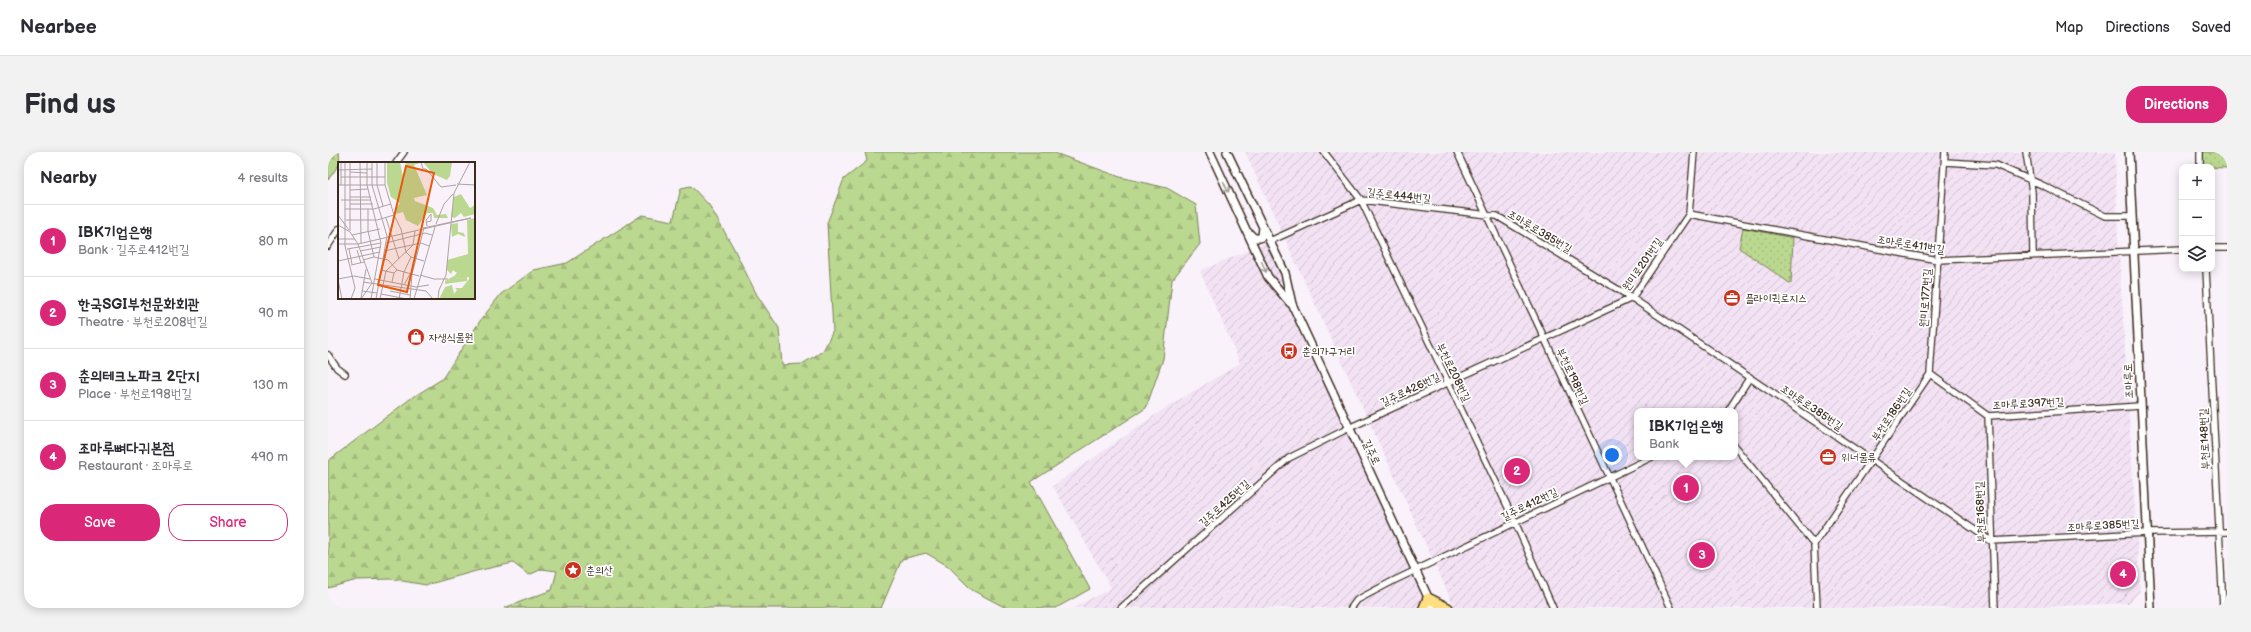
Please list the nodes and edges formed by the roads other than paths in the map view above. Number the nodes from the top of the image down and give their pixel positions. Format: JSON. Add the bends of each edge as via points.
{"nodes":[{"id":1,"x":404,"y":152,"type":"edge"},
{"id":2,"x":1210,"y":152,"type":"edge"},
{"id":3,"x":1227,"y":152,"type":"edge"},
{"id":4,"x":1324,"y":152,"type":"edge"},
{"id":5,"x":1457,"y":152,"type":"edge"},
{"id":6,"x":1694,"y":152,"type":"edge"},
{"id":7,"x":1945,"y":152,"type":"edge"},
{"id":8,"x":2026,"y":152,"type":"edge"},
{"id":9,"x":2129,"y":152,"type":"edge"},
{"id":10,"x":2200,"y":152,"type":"edge"},
{"id":11,"x":397,"y":162,"type":"edge"},
{"id":12,"x":1945,"y":162,"type":"junction"},
{"id":13,"x":2200,"y":164,"type":"edge"},
{"id":14,"x":2031,"y":180,"type":"junction"},
{"id":15,"x":1361,"y":200,"type":"junction"},
{"id":16,"x":1486,"y":214,"type":"junction"},
{"id":17,"x":1688,"y":214,"type":"junction"},
{"id":18,"x":2132,"y":216,"type":"junction"},
{"id":19,"x":1262,"y":226,"type":"junction"},
{"id":20,"x":338,"y":231,"type":"edge"},
{"id":21,"x":1248,"y":232,"type":"junction"},
{"id":22,"x":1270,"y":241,"type":"junction"},
{"id":23,"x":328,"y":246,"type":"edge"},
{"id":24,"x":2215,"y":248,"type":"edge"},
{"id":25,"x":2227,"y":248,"type":"edge"},
{"id":26,"x":2179,"y":249,"type":"edge"},
{"id":27,"x":2134,"y":250,"type":"junction"},
{"id":28,"x":2033,"y":255,"type":"junction"},
{"id":29,"x":1938,"y":260,"type":"junction"},
{"id":30,"x":2206,"y":272,"type":"edge"},
{"id":31,"x":1632,"y":298,"type":"junction"},
{"id":32,"x":1292,"y":304,"type":"junction"},
{"id":33,"x":1544,"y":338,"type":"junction"},
{"id":34,"x":328,"y":355,"type":"edge"},
{"id":35,"x":345,"y":374,"type":"dead end"},
{"id":36,"x":1930,"y":374,"type":"junction"},
{"id":37,"x":1750,"y":377,"type":"junction"},
{"id":38,"x":1448,"y":383,"type":"junction"},
{"id":39,"x":2140,"y":406,"type":"junction"},
{"id":40,"x":1730,"y":408,"type":"edge"},
{"id":41,"x":1988,"y":416,"type":"junction"},
{"id":42,"x":1349,"y":428,"type":"junction"},
{"id":43,"x":1738,"y":451,"type":"edge"},
{"id":44,"x":1646,"y":460,"type":"edge"},
{"id":45,"x":1872,"y":460,"type":"junction"},
{"id":46,"x":1609,"y":477,"type":"junction"},
{"id":47,"x":1515,"y":522,"type":"junction"},
{"id":48,"x":2218,"y":531,"type":"junction"},
{"id":49,"x":2227,"y":532,"type":"edge"},
{"id":50,"x":2147,"y":533,"type":"junction"},
{"id":51,"x":1991,"y":541,"type":"junction"},
{"id":52,"x":1814,"y":544,"type":"junction"},
{"id":53,"x":1416,"y":571,"type":"junction"},
{"id":54,"x":1428,"y":598,"type":"junction"},
{"id":55,"x":1121,"y":608,"type":"edge"},
{"id":56,"x":1351,"y":608,"type":"edge"},
{"id":57,"x":1424,"y":608,"type":"edge"},
{"id":58,"x":1433,"y":608,"type":"edge"},
{"id":59,"x":1448,"y":608,"type":"edge"},
{"id":60,"x":1553,"y":608,"type":"edge"},
{"id":61,"x":1671,"y":608,"type":"edge"},
{"id":62,"x":1817,"y":608,"type":"edge"},
{"id":63,"x":1995,"y":608,"type":"edge"},
{"id":64,"x":2151,"y":608,"type":"edge"},
{"id":65,"x":2223,"y":608,"type":"edge"}],
"edges":[{"from":1,"to":11,"type":"street"},
{"from":2,"to":21,"type":"street","name":"길주로","one_way":true},
{"from":3,"to":19,"type":"street","name":"길주로"},
{"from":4,"to":15,"type":"street","name":"부천로208번길"},
{"from":5,"to":16,"type":"street","name":"부천로198번길"},
{"from":6,"to":17,"type":"street","name":"원미로201번길"},
{"from":7,"to":12,"type":"street","name":"원미로177번길"},
{"from":8,"to":14,"type":"street"},
{"from":9,"to":18,"type":"street","name":"조마루로"},
{"from":10,"to":13,"type":"street"},
{"from":12,"to":14,"type":"street","via":[[1996,165]]},
{"from":12,"to":29,"type":"street","name":"원미로177번길"},
{"from":14,"to":18,"type":"street","via":[[2105,216]]},
{"from":14,"to":28,"type":"street"},
{"from":15,"to":16,"type":"street","name":"길주로444번길"},
{"from":15,"to":22,"type":"street","name":"길주로444번길"},
{"from":15,"to":38,"type":"street","name":"부천로208번길"},
{"from":16,"to":31,"type":"street","name":"조마루로385번길","via":[[1497,216]]},
{"from":16,"to":33,"type":"street","name":"부천로198번길"},
{"from":17,"to":29,"type":"street","name":"조마루로411번길"},
{"from":17,"to":31,"type":"street","name":"원미로201번길"},
{"from":18,"to":27,"type":"street","name":"조마루로"},
{"from":19,"to":21,"type":"street","via":[[1260,238],[1254,238]]},
{"from":19,"to":22,"type":"street","name":"길주로"},
{"from":20,"to":23,"type":"street"},
{"from":21,"to":32,"type":"street","name":"길주로","one_way":true,"via":[[1268,277]]},
{"from":22,"to":32,"type":"street","name":"길주로","via":[[1285,273]]},
{"from":24,"to":25,"type":"street"},
{"from":26,"to":27,"type":"street","name":"조마루로411번길"},
{"from":27,"to":28,"type":"street","name":"조마루로411번길"},
{"from":27,"to":39,"type":"street","name":"조마루로"},
{"from":28,"to":29,"type":"street","name":"조마루로411번길"},
{"from":29,"to":36,"type":"street","name":"원미로177번길"},
{"from":30,"to":48,"type":"street","name":"부천로148번길"},
{"from":31,"to":33,"type":"street","name":"원미로201번길"},
{"from":31,"to":37,"type":"street","name":"조마루로385번길"},
{"from":32,"to":42,"type":"street","name":"길주로"},
{"from":33,"to":38,"type":"street","name":"길주로426번길"},
{"from":33,"to":46,"type":"street","name":"부천로198번길"},
{"from":34,"to":35,"type":"street"},
{"from":36,"to":41,"type":"street","name":"조마루로397번길"},
{"from":36,"to":45,"type":"street","name":"부천로186번길"},
{"from":37,"to":40,"type":"street"},
{"from":37,"to":45,"type":"street","name":"조마루로385번길"},
{"from":38,"to":42,"type":"street","name":"길주로426번길"},
{"from":38,"to":47,"type":"street","name":"부천로208번길"},
{"from":39,"to":41,"type":"street","name":"조마루로397번길"},
{"from":39,"to":50,"type":"street","name":"조마루로"},
{"from":41,"to":51,"type":"street","name":"부천로168번길"},
{"from":42,"to":53,"type":"street","name":"길주로"},
{"from":42,"to":55,"type":"street","name":"길주로425번길","via":[[1289,458]]},
{"from":43,"to":52,"type":"street"},
{"from":44,"to":46,"type":"street","name":"길주로412번길"},
{"from":45,"to":51,"type":"street","name":"조마루로385번길"},
{"from":45,"to":52,"type":"street","name":"부천로186번길"},
{"from":46,"to":47,"type":"street","name":"길주로412번길"},
{"from":46,"to":61,"type":"street","name":"부천로198번길"},
{"from":47,"to":53,"type":"street","name":"길주로412번길"},
{"from":47,"to":60,"type":"street","name":"부천로208번길"},
{"from":48,"to":49,"type":"street","name":"조마루로385번길"},
{"from":48,"to":50,"type":"street","name":"조마루로385번길"},
{"from":48,"to":65,"type":"street","name":"부천로148번길"},
{"from":50,"to":51,"type":"street","name":"조마루로385번길"},
{"from":50,"to":64,"type":"street","name":"조마루로"},
{"from":51,"to":63,"type":"street","name":"부천로168번길"},
{"from":52,"to":62,"type":"street"},
{"from":53,"to":54,"type":"street","name":"길주로"},
{"from":53,"to":56,"type":"street","name":"길주로412번길","via":[[1357,600]]},
{"from":54,"to":57,"type":"main road"},
{"from":54,"to":58,"type":"street","name":"길주로"},
{"from":54,"to":59,"type":"main road"}]}
